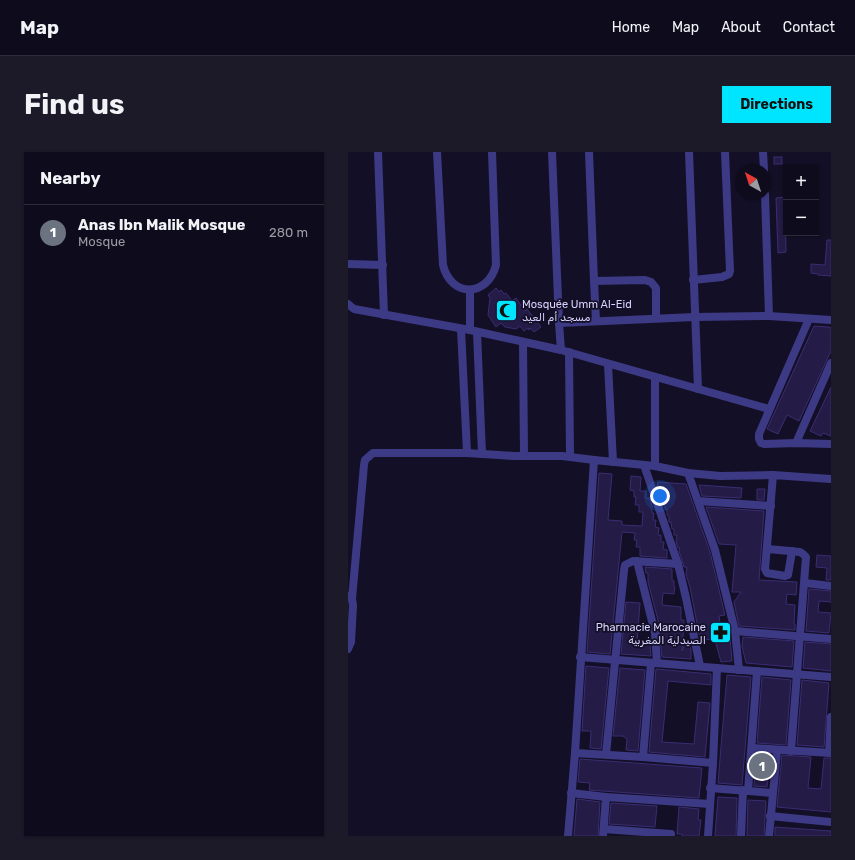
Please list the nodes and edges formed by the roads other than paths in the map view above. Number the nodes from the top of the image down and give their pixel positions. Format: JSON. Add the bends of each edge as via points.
{"nodes":[{"id":1,"x":378,"y":152,"type":"edge"},
{"id":2,"x":437,"y":152,"type":"edge"},
{"id":3,"x":492,"y":152,"type":"edge"},
{"id":4,"x":552,"y":152,"type":"edge"},
{"id":5,"x":589,"y":152,"type":"edge"},
{"id":6,"x":689,"y":152,"type":"edge"},
{"id":7,"x":725,"y":152,"type":"edge"},
{"id":8,"x":763,"y":152,"type":"edge"},
{"id":9,"x":764,"y":164,"type":"edge"},
{"id":10,"x":765,"y":200,"type":"edge"},
{"id":11,"x":348,"y":264,"type":"edge"},
{"id":12,"x":383,"y":265,"type":"junction"},
{"id":13,"x":693,"y":280,"type":"junction"},
{"id":14,"x":594,"y":281,"type":"junction"},
{"id":15,"x":470,"y":290,"type":"junction"},
{"id":16,"x":348,"y":304,"type":"edge"},
{"id":17,"x":384,"y":315,"type":"junction"},
{"id":18,"x":769,"y":316,"type":"junction"},
{"id":19,"x":695,"y":317,"type":"junction"},
{"id":20,"x":656,"y":318,"type":"junction"},
{"id":21,"x":810,"y":319,"type":"junction"},
{"id":22,"x":831,"y":320,"type":"edge"},
{"id":23,"x":596,"y":321,"type":"junction"},
{"id":24,"x":559,"y":323,"type":"junction"},
{"id":25,"x":461,"y":329,"type":"junction"},
{"id":26,"x":474,"y":331,"type":"junction"},
{"id":27,"x":523,"y":342,"type":"junction"},
{"id":28,"x":565,"y":351,"type":"junction"},
{"id":29,"x":831,"y":363,"type":"edge"},
{"id":30,"x":608,"y":364,"type":"junction"},
{"id":31,"x":655,"y":377,"type":"junction"},
{"id":32,"x":698,"y":389,"type":"junction"},
{"id":33,"x":770,"y":409,"type":"junction"},
{"id":34,"x":796,"y":443,"type":"junction"},
{"id":35,"x":831,"y":444,"type":"edge"},
{"id":36,"x":467,"y":453,"type":"junction"},
{"id":37,"x":482,"y":454,"type":"junction"},
{"id":38,"x":524,"y":456,"type":"junction"},
{"id":39,"x":570,"y":456,"type":"junction"},
{"id":40,"x":594,"y":460,"type":"junction"},
{"id":41,"x":613,"y":462,"type":"junction"},
{"id":42,"x":644,"y":464,"type":"junction"},
{"id":43,"x":655,"y":466,"type":"junction"},
{"id":44,"x":688,"y":473,"type":"junction"},
{"id":45,"x":773,"y":475,"type":"junction"},
{"id":46,"x":831,"y":479,"type":"edge"},
{"id":47,"x":698,"y":501,"type":"junction"},
{"id":48,"x":771,"y":506,"type":"junction"},
{"id":49,"x":768,"y":549,"type":"junction"},
{"id":50,"x":792,"y":551,"type":"junction"},
{"id":51,"x":637,"y":561,"type":"junction"},
{"id":52,"x":678,"y":564,"type":"junction"},
{"id":53,"x":805,"y":583,"type":"junction"},
{"id":54,"x":831,"y":586,"type":"edge"},
{"id":55,"x":350,"y":597,"type":"edge"},
{"id":56,"x":735,"y":631,"type":"junction"},
{"id":57,"x":799,"y":636,"type":"junction"},
{"id":58,"x":831,"y":639,"type":"edge"},
{"id":59,"x":348,"y":649,"type":"edge"},
{"id":60,"x":580,"y":657,"type":"junction"},
{"id":61,"x":615,"y":660,"type":"junction"},
{"id":62,"x":654,"y":663,"type":"junction"},
{"id":63,"x":700,"y":666,"type":"junction"},
{"id":64,"x":717,"y":668,"type":"junction"},
{"id":65,"x":740,"y":670,"type":"junction"},
{"id":66,"x":757,"y":671,"type":"junction"},
{"id":67,"x":796,"y":674,"type":"junction"},
{"id":68,"x":831,"y":677,"type":"edge"},
{"id":69,"x":831,"y":717,"type":"edge"},
{"id":70,"x":752,"y":748,"type":"junction"},
{"id":71,"x":777,"y":750,"type":"junction"},
{"id":72,"x":791,"y":751,"type":"junction"},
{"id":73,"x":575,"y":753,"type":"junction"},
{"id":74,"x":830,"y":753,"type":"edge"},
{"id":75,"x":606,"y":754,"type":"junction"},
{"id":76,"x":643,"y":757,"type":"junction"},
{"id":77,"x":713,"y":763,"type":"junction"},
{"id":78,"x":710,"y":788,"type":"junction"},
{"id":79,"x":746,"y":791,"type":"junction"},
{"id":80,"x":571,"y":793,"type":"junction"},
{"id":81,"x":772,"y":794,"type":"junction"},
{"id":82,"x":606,"y":797,"type":"junction"},
{"id":83,"x":710,"y":804,"type":"junction"},
{"id":84,"x":770,"y":816,"type":"junction"},
{"id":85,"x":831,"y":822,"type":"edge"},
{"id":86,"x":604,"y":833,"type":"edge"},
{"id":87,"x":671,"y":834,"type":"dead end"},
{"id":88,"x":568,"y":836,"type":"edge"},
{"id":89,"x":708,"y":836,"type":"edge"},
{"id":90,"x":741,"y":836,"type":"edge"},
{"id":91,"x":769,"y":836,"type":"edge"}],
"edges":[{"from":1,"to":12,"type":"street"},
{"from":2,"to":15,"type":"street","via":[[443,265],[451,282],[461,289]]},
{"from":3,"to":15,"type":"street","via":[[496,265],[489,280],[480,287]]},
{"from":4,"to":24,"type":"street"},
{"from":5,"to":14,"type":"street"},
{"from":6,"to":13,"type":"street"},
{"from":7,"to":13,"type":"street","via":[[730,271],[722,277]]},
{"from":8,"to":9,"type":"street"},
{"from":10,"to":18,"type":"street"},
{"from":11,"to":12,"type":"street"},
{"from":12,"to":17,"type":"street"},
{"from":13,"to":19,"type":"street"},
{"from":14,"to":20,"type":"street","via":[[651,282],[656,288]]},
{"from":14,"to":23,"type":"street"},
{"from":15,"to":26,"type":"street"},
{"from":16,"to":17,"type":"street","via":[[354,309]]},
{"from":17,"to":25,"type":"street"},
{"from":18,"to":19,"type":"street"},
{"from":18,"to":21,"type":"street"},
{"from":19,"to":20,"type":"street"},
{"from":19,"to":32,"type":"street"},
{"from":20,"to":23,"type":"street"},
{"from":21,"to":22,"type":"street"},
{"from":21,"to":33,"type":"street"},
{"from":23,"to":24,"type":"street"},
{"from":24,"to":28,"type":"street"},
{"from":25,"to":26,"type":"street"},
{"from":25,"to":36,"type":"street"},
{"from":26,"to":27,"type":"street"},
{"from":26,"to":37,"type":"street"},
{"from":27,"to":28,"type":"street"},
{"from":27,"to":38,"type":"street"},
{"from":28,"to":30,"type":"street"},
{"from":28,"to":39,"type":"street"},
{"from":29,"to":34,"type":"street"},
{"from":30,"to":31,"type":"street"},
{"from":30,"to":41,"type":"street"},
{"from":31,"to":32,"type":"street"},
{"from":31,"to":43,"type":"street"},
{"from":32,"to":33,"type":"street"},
{"from":33,"to":34,"type":"street","via":[[759,434],[761,443]]},
{"from":34,"to":35,"type":"street"},
{"from":36,"to":37,"type":"street"},
{"from":36,"to":55,"type":"street","via":[[373,453],[365,460]]},
{"from":37,"to":38,"type":"street"},
{"from":38,"to":39,"type":"street"},
{"from":39,"to":40,"type":"street"},
{"from":40,"to":41,"type":"street"},
{"from":40,"to":60,"type":"street"},
{"from":41,"to":42,"type":"street"},
{"from":42,"to":43,"type":"street"},
{"from":42,"to":52,"type":"street"},
{"from":43,"to":44,"type":"street"},
{"from":44,"to":45,"type":"street","via":[[720,476]]},
{"from":44,"to":47,"type":"street"},
{"from":45,"to":46,"type":"street"},
{"from":45,"to":48,"type":"street"},
{"from":47,"to":48,"type":"street"},
{"from":47,"to":56,"type":"street","via":[[715,550]]},
{"from":48,"to":49,"type":"street"},
{"from":49,"to":50,"type":"street"},
{"from":49,"to":50,"type":"street","via":[[766,572],[785,576],[788,575]]},
{"from":50,"to":53,"type":"street","via":[[802,553],[806,557]]},
{"from":51,"to":52,"type":"street"},
{"from":51,"to":61,"type":"street","via":[[628,563],[624,570]]},
{"from":51,"to":62,"type":"street","via":[[655,632]]},
{"from":52,"to":63,"type":"street"},
{"from":53,"to":54,"type":"street"},
{"from":53,"to":57,"type":"street"},
{"from":55,"to":59,"type":"street","via":[[353,605],[351,642]]},
{"from":56,"to":57,"type":"street"},
{"from":56,"to":65,"type":"street"},
{"from":57,"to":58,"type":"street"},
{"from":57,"to":67,"type":"street"},
{"from":60,"to":61,"type":"street"},
{"from":60,"to":73,"type":"street"},
{"from":61,"to":62,"type":"street"},
{"from":61,"to":75,"type":"street"},
{"from":62,"to":63,"type":"street"},
{"from":62,"to":76,"type":"street"},
{"from":63,"to":64,"type":"street"},
{"from":64,"to":65,"type":"street"},
{"from":64,"to":77,"type":"street"},
{"from":65,"to":66,"type":"street"},
{"from":66,"to":67,"type":"street"},
{"from":66,"to":70,"type":"street"},
{"from":67,"to":68,"type":"street"},
{"from":67,"to":72,"type":"street"},
{"from":69,"to":74,"type":"street"},
{"from":70,"to":71,"type":"street"},
{"from":70,"to":79,"type":"street"},
{"from":71,"to":72,"type":"street"},
{"from":71,"to":81,"type":"street"},
{"from":72,"to":74,"type":"street"},
{"from":73,"to":75,"type":"street"},
{"from":73,"to":80,"type":"street"},
{"from":75,"to":76,"type":"street"},
{"from":76,"to":77,"type":"street"},
{"from":77,"to":78,"type":"street"},
{"from":78,"to":79,"type":"street"},
{"from":78,"to":83,"type":"street"},
{"from":79,"to":81,"type":"street"},
{"from":79,"to":90,"type":"street"},
{"from":80,"to":82,"type":"street"},
{"from":80,"to":88,"type":"street"},
{"from":81,"to":84,"type":"street"},
{"from":82,"to":83,"type":"street"},
{"from":82,"to":86,"type":"street"},
{"from":83,"to":89,"type":"street"},
{"from":84,"to":85,"type":"street"},
{"from":84,"to":91,"type":"street"},
{"from":86,"to":87,"type":"street"}]}
